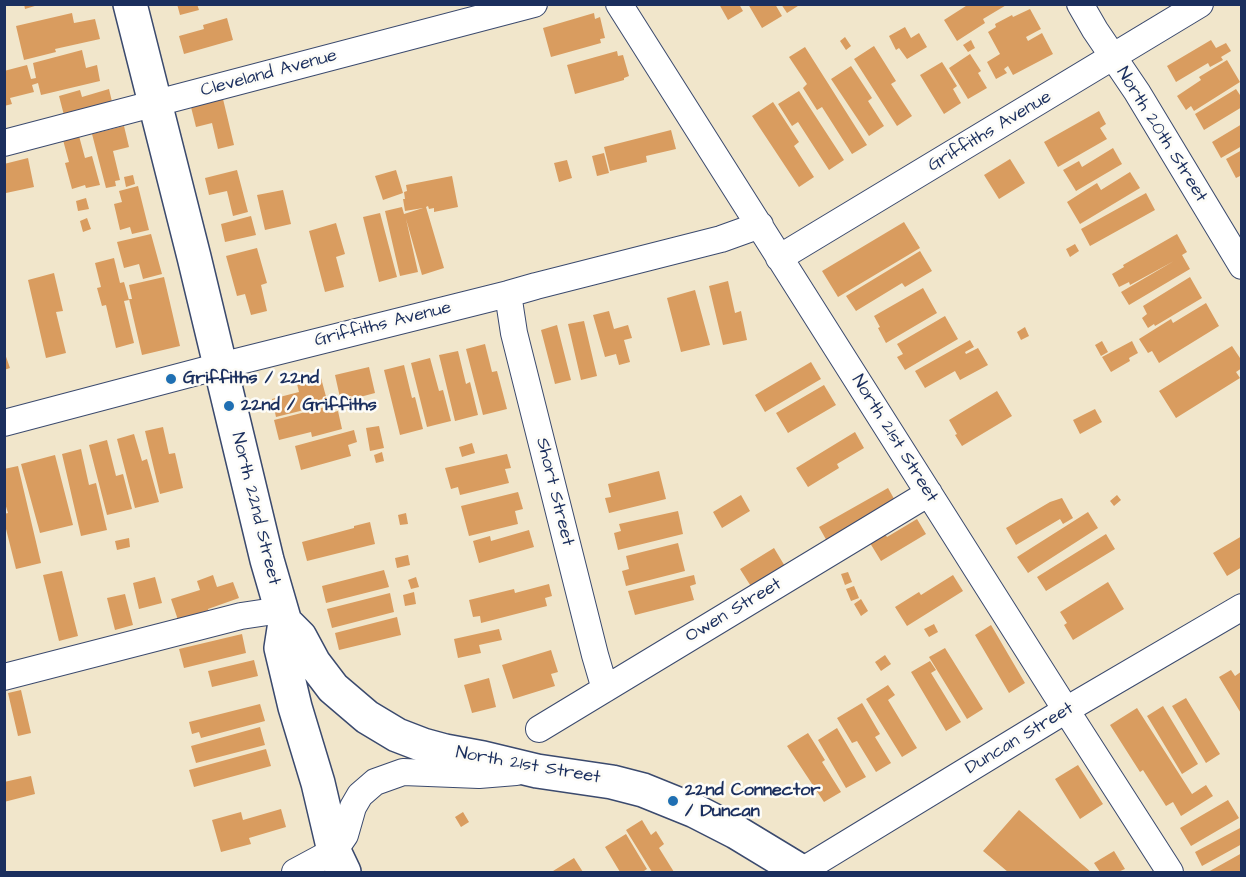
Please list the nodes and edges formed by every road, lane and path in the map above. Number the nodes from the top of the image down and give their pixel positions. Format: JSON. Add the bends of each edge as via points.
{"nodes":[{"id":1,"x":130,"y":4,"type":"edge"},
{"id":2,"x":534,"y":4,"type":"edge"},
{"id":3,"x":619,"y":4,"type":"edge"},
{"id":4,"x":1080,"y":4,"type":"edge"},
{"id":5,"x":1200,"y":4,"type":"edge"},
{"id":6,"x":1113,"y":57,"type":"junction"},
{"id":7,"x":154,"y":104,"type":"junction"},
{"id":8,"x":4,"y":143,"type":"edge"},
{"id":9,"x":760,"y":225,"type":"junction"},
{"id":10,"x":779,"y":258,"type":"junction"},
{"id":11,"x":1242,"y":266,"type":"edge"},
{"id":12,"x":508,"y":294,"type":"junction"},
{"id":13,"x":220,"y":366,"type":"junction"},
{"id":14,"x":4,"y":423,"type":"edge"},
{"id":15,"x":929,"y":493,"type":"junction"},
{"id":16,"x":1242,"y":607,"type":"edge"},
{"id":17,"x":283,"y":616,"type":"junction"},
{"id":18,"x":4,"y":677,"type":"edge"},
{"id":19,"x":605,"y":689,"type":"junction"},
{"id":20,"x":1066,"y":711,"type":"junction"},
{"id":21,"x":539,"y":729,"type":"dead end"},
{"id":22,"x":537,"y":771,"type":"junction"},
{"id":23,"x":339,"y":862,"type":"edge"},
{"id":24,"x":801,"y":872,"type":"edge"},
{"id":25,"x":295,"y":873,"type":"edge"},
{"id":26,"x":1170,"y":873,"type":"edge"}],
"edges":[{"from":1,"to":7,"type":"main road","name":"North 22nd Street"},
{"from":2,"to":7,"type":"street","name":"Cleveland Avenue"},
{"from":3,"to":9,"type":"street","name":"North 21st Street"},
{"from":4,"to":6,"type":"street","name":"North 20th Street"},
{"from":5,"to":6,"type":"street","name":"Griffiths Avenue"},
{"from":6,"to":10,"type":"street","name":"Griffiths Avenue"},
{"from":6,"to":11,"type":"street","name":"North 20th Street"},
{"from":7,"to":8,"type":"street","name":"Cleveland Avenue"},
{"from":7,"to":13,"type":"main road","name":"North 22nd Street"},
{"from":9,"to":10,"type":"street","name":"North 21st Street"},
{"from":9,"to":12,"type":"street","name":"Griffiths Avenue","via":[[721,239]]},
{"from":10,"to":15,"type":"street","name":"North 21st Street"},
{"from":12,"to":13,"type":"street","name":"Griffiths Avenue"},
{"from":12,"to":19,"type":"street","name":"Short Street","via":[[514,333]]},
{"from":13,"to":14,"type":"street","name":"Griffiths Avenue"},
{"from":13,"to":17,"type":"main road","name":"North 22nd Street"},
{"from":15,"to":19,"type":"street","name":"Owen Street"},
{"from":15,"to":20,"type":"street","name":"North 21st Street"},
{"from":16,"to":20,"type":"street","name":"Duncan Street"},
{"from":17,"to":18,"type":"street","via":[[241,616]]},
{"from":17,"to":22,"type":"main road","name":"North 21st Street","via":[[333,687],[367,717],[423,745]]},
{"from":17,"to":23,"type":"main road","name":"North 22nd Street","via":[[281,648]]},
{"from":19,"to":21,"type":"street","name":"Owen Street"},
{"from":20,"to":24,"type":"street","name":"Duncan Street"},
{"from":20,"to":26,"type":"street","name":"North 21st Street"},
{"from":22,"to":23,"type":"street","via":[[479,775],[403,772],[375,782],[353,807]]},
{"from":22,"to":24,"type":"main road","name":"North 21st Street","via":[[612,782],[673,801],[736,832]]},
{"from":23,"to":25,"type":"street"}]}
